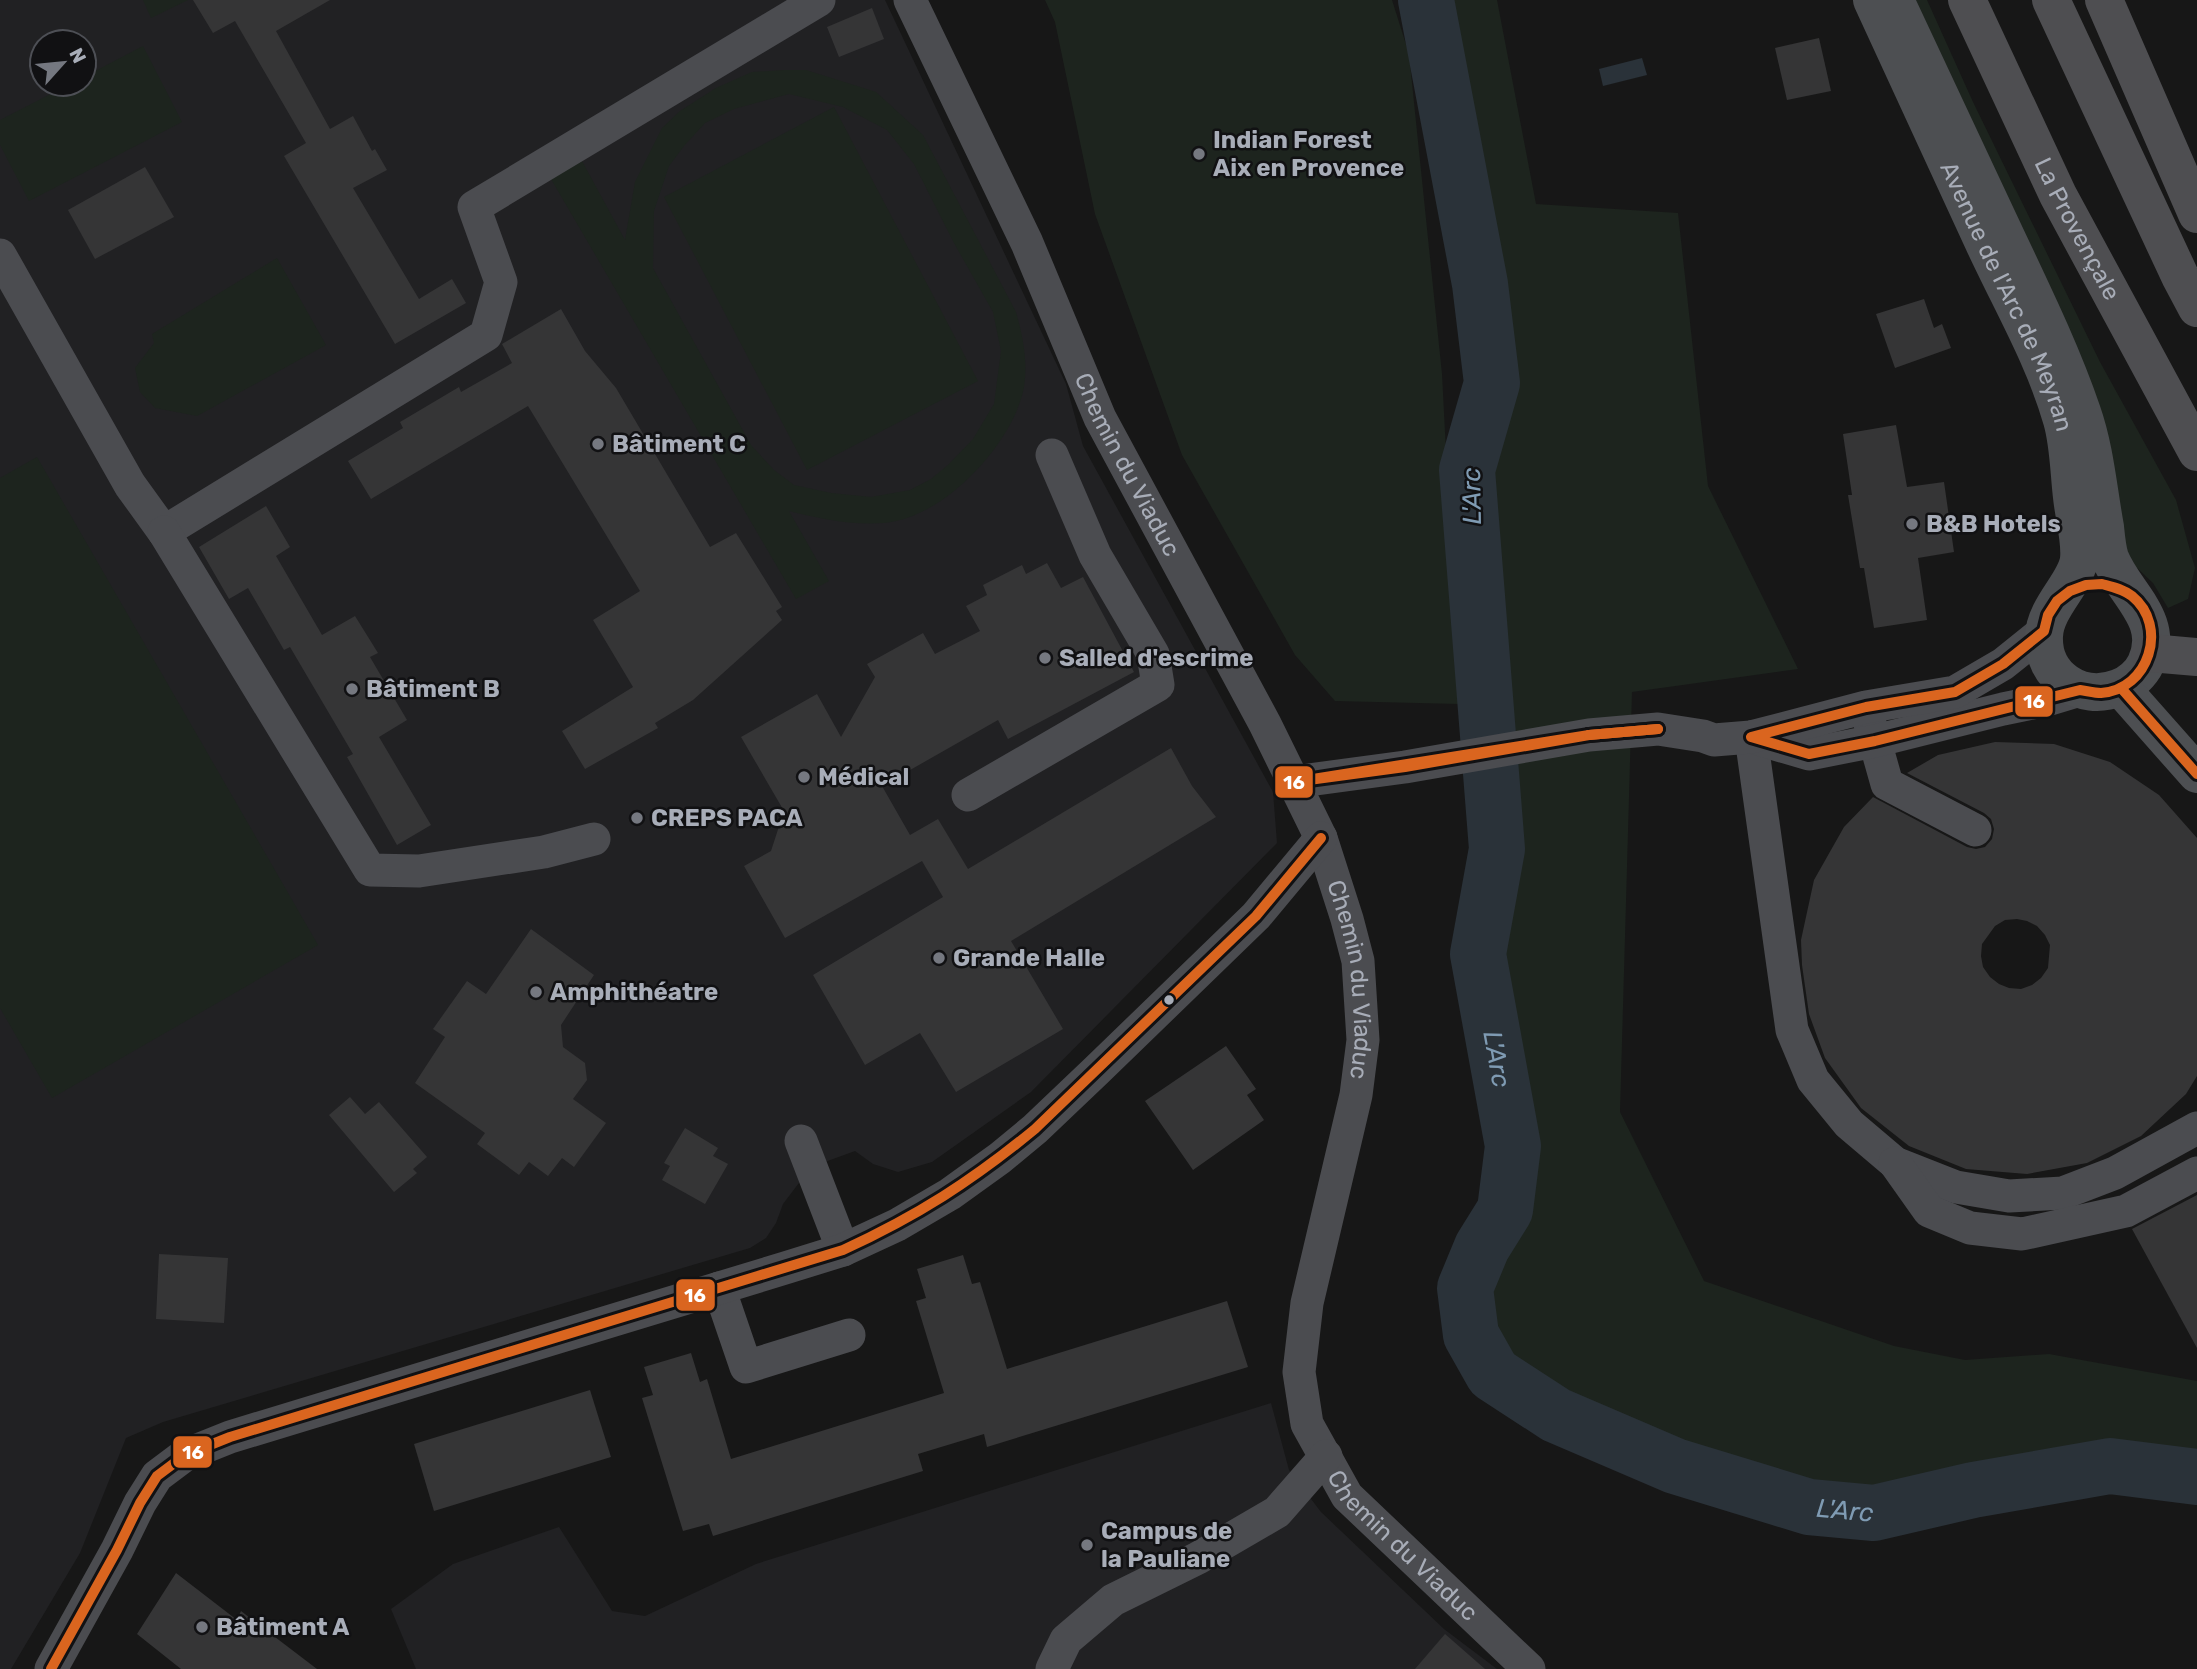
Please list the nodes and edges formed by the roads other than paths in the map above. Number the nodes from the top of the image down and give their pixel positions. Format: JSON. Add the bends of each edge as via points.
{"nodes":[{"id":1,"x":819,"y":0,"type":"edge"},
{"id":2,"x":911,"y":0,"type":"edge"},
{"id":3,"x":1872,"y":0,"type":"edge"},
{"id":4,"x":1895,"y":0,"type":"edge"},
{"id":5,"x":1967,"y":0,"type":"edge"},
{"id":6,"x":2051,"y":0,"type":"edge"},
{"id":7,"x":2104,"y":0,"type":"edge"},
{"id":8,"x":2197,"y":214,"type":"edge"},
{"id":9,"x":0,"y":255,"type":"edge"},
{"id":10,"x":2197,"y":308,"type":"edge"},
{"id":11,"x":2197,"y":452,"type":"edge"},
{"id":12,"x":1052,"y":455,"type":"dead end"},
{"id":13,"x":164,"y":532,"type":"junction"},
{"id":14,"x":2132,"y":596,"type":"junction"},
{"id":15,"x":2051,"y":616,"type":"junction"},
{"id":16,"x":2150,"y":653,"type":"junction"},
{"id":17,"x":2197,"y":657,"type":"edge"},
{"id":18,"x":2121,"y":688,"type":"junction"},
{"id":19,"x":2080,"y":690,"type":"junction"},
{"id":20,"x":1866,"y":707,"type":"junction"},
{"id":21,"x":1751,"y":737,"type":"junction"},
{"id":22,"x":1875,"y":741,"type":"junction"},
{"id":23,"x":2197,"y":774,"type":"edge"},
{"id":24,"x":1294,"y":782,"type":"junction"},
{"id":25,"x":968,"y":796,"type":"dead end"},
{"id":26,"x":1975,"y":830,"type":"dead end"},
{"id":27,"x":1321,"y":838,"type":"junction"},
{"id":28,"x":594,"y":839,"type":"dead end"},
{"id":29,"x":2197,"y":1128,"type":"edge"},
{"id":30,"x":801,"y":1141,"type":"dead end"},
{"id":31,"x":1895,"y":1163,"type":"junction"},
{"id":32,"x":2197,"y":1172,"type":"edge"},
{"id":33,"x":843,"y":1250,"type":"junction"},
{"id":34,"x":719,"y":1288,"type":"junction"},
{"id":35,"x":849,"y":1335,"type":"dead end"},
{"id":36,"x":1326,"y":1456,"type":"junction"},
{"id":37,"x":51,"y":1669,"type":"edge"},
{"id":38,"x":1052,"y":1669,"type":"edge"},
{"id":39,"x":1529,"y":1669,"type":"edge"}],
"edges":[{"from":1,"to":13,"type":"street","via":[[474,207],[501,282],[486,335]]},
{"from":2,"to":24,"type":"street","name":"Chemin du Viaduc","via":[[1027,243],[1100,418]]},
{"from":3,"to":15,"type":"main road","name":"Avenue de l'Arc de Meyran","via":[[2037,351],[2063,422],[2079,562]]},
{"from":4,"to":14,"type":"main road","name":"Avenue de l'Arc de Meyran","via":[[2056,341],[2084,417],[2110,557]]},
{"from":5,"to":11,"type":"highway","name":"La Provençale","via":[[2058,195]]},
{"from":6,"to":10,"type":"highway"},
{"from":7,"to":8,"type":"highway"},
{"from":9,"to":13,"type":"street","via":[[130,485]]},
{"from":12,"to":25,"type":"street","via":[[1095,555],[1153,654],[1158,685]]},
{"from":13,"to":28,"type":"street","via":[[370,870],[419,872],[544,852]]},
{"from":14,"to":15,"type":"main road","via":[[2102,584],[2086,585],[2070,591]]},
{"from":14,"to":16,"type":"main road","name":"Avenue de l'Arc de Meyran","via":[[2150,622]]},
{"from":15,"to":19,"type":"main road","via":[[2044,649],[2049,665],[2060,680]]},
{"from":15,"to":20,"type":"street","via":[[2003,664],[1955,692]]},
{"from":16,"to":17,"type":"highway"},
{"from":16,"to":18,"type":"main road","via":[[2144,667]]},
{"from":18,"to":19,"type":"main road","via":[[2101,693]]},
{"from":18,"to":23,"type":"main road"},
{"from":19,"to":22,"type":"street"},
{"from":20,"to":21,"type":"street"},
{"from":20,"to":22,"type":"street"},
{"from":21,"to":22,"type":"street","via":[[1809,754]]},
{"from":21,"to":24,"type":"street","via":[[1721,740],[1658,729]]},
{"from":21,"to":31,"type":"street","via":[[1791,1030],[1814,1080],[1849,1124]]},
{"from":22,"to":26,"type":"street","via":[[1887,784]]},
{"from":24,"to":27,"type":"street","name":"Chemin du Viaduc"},
{"from":27,"to":33,"type":"street","via":[[1256,916],[1035,1129],[950,1194]]},
{"from":27,"to":36,"type":"street","name":"Chemin du Viaduc","via":[[1358,961],[1363,1040],[1356,1095],[1307,1303],[1299,1372],[1307,1424]]},
{"from":29,"to":31,"type":"street","via":[[2115,1173],[2063,1193],[2010,1196],[1956,1187]]},
{"from":30,"to":33,"type":"street"},
{"from":31,"to":32,"type":"street","via":[[1929,1211],[1970,1228],[2022,1234],[2126,1211]]},
{"from":33,"to":34,"type":"street"},
{"from":34,"to":35,"type":"street","via":[[746,1367]]},
{"from":34,"to":37,"type":"street","via":[[229,1437],[185,1455],[158,1476],[139,1503]]},
{"from":36,"to":38,"type":"street","via":[[1277,1512],[1113,1600],[1066,1640]]},
{"from":36,"to":39,"type":"street","name":"Chemin du Viaduc","via":[[1347,1496]]}]}
